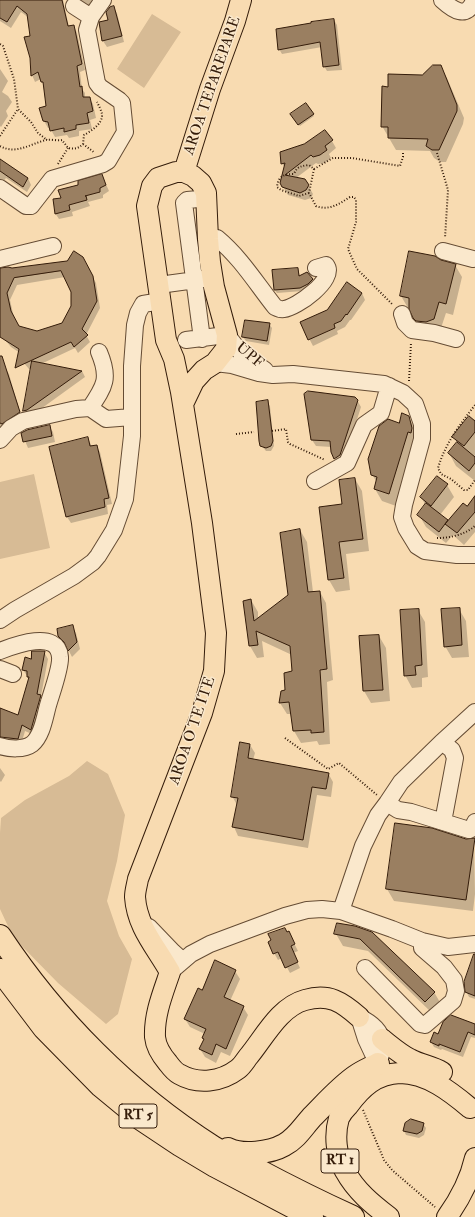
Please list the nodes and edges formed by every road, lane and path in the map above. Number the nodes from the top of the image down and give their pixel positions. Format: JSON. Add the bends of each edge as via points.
{"nodes":[{"id":1,"x":103,"y":0,"type":"edge"},
{"id":2,"x":241,"y":0,"type":"edge"},
{"id":3,"x":442,"y":0,"type":"edge"},
{"id":4,"x":474,"y":0,"type":"edge"},
{"id":5,"x":74,"y":6,"type":"dead end"},
{"id":6,"x":91,"y":17,"type":"junction"},
{"id":7,"x":0,"y":44,"type":"edge"},
{"id":8,"x":97,"y":83,"type":"junction"},
{"id":9,"x":18,"y":109,"type":"junction"},
{"id":10,"x":0,"y":136,"type":"edge"},
{"id":11,"x":47,"y":140,"type":"junction"},
{"id":12,"x":0,"y":146,"type":"edge"},
{"id":13,"x":403,"y":153,"type":"dead end"},
{"id":14,"x":437,"y":153,"type":"dead end"},
{"id":15,"x":314,"y":168,"type":"junction"},
{"id":16,"x":184,"y":172,"type":"junction"},
{"id":17,"x":0,"y":188,"type":"edge"},
{"id":18,"x":309,"y":193,"type":"junction"},
{"id":19,"x":199,"y":199,"type":"dead end"},
{"id":20,"x":192,"y":229,"type":"junction"},
{"id":21,"x":53,"y":246,"type":"dead end"},
{"id":22,"x":443,"y":251,"type":"joint"},
{"id":23,"x":0,"y":259,"type":"edge"},
{"id":24,"x":473,"y":259,"type":"dead end"},
{"id":25,"x":316,"y":268,"type":"dead end"},
{"id":26,"x":203,"y":279,"type":"junction"},
{"id":27,"x":160,"y":293,"type":"junction"},
{"id":28,"x":402,"y":314,"type":"joint"},
{"id":29,"x":412,"y":330,"type":"junction"},
{"id":30,"x":223,"y":336,"type":"junction"},
{"id":31,"x":202,"y":339,"type":"junction"},
{"id":32,"x":456,"y":339,"type":"dead end"},
{"id":33,"x":186,"y":340,"type":"dead end"},
{"id":34,"x":99,"y":352,"type":"dead end"},
{"id":35,"x":174,"y":359,"type":"junction"},
{"id":36,"x":210,"y":367,"type":"junction"},
{"id":37,"x":273,"y":375,"type":"junction"},
{"id":38,"x":389,"y":386,"type":"junction"},
{"id":39,"x":183,"y":404,"type":"junction"},
{"id":40,"x":415,"y":404,"type":"junction"},
{"id":41,"x":475,"y":405,"type":"edge"},
{"id":42,"x":90,"y":408,"type":"junction"},
{"id":43,"x":132,"y":417,"type":"junction"},
{"id":44,"x":272,"y":431,"type":"dead end"},
{"id":45,"x":254,"y":432,"type":"dead end"},
{"id":46,"x":2,"y":433,"type":"edge"},
{"id":47,"x":236,"y":434,"type":"dead end"},
{"id":48,"x":341,"y":467,"type":"junction"},
{"id":49,"x":475,"y":480,"type":"edge"},
{"id":50,"x":315,"y":481,"type":"dead end"},
{"id":51,"x":475,"y":526,"type":"edge"},
{"id":52,"x":412,"y":538,"type":"junction"},
{"id":53,"x":475,"y":546,"type":"edge"},
{"id":54,"x":468,"y":555,"type":"edge"},
{"id":55,"x":0,"y":620,"type":"edge"},
{"id":56,"x":0,"y":651,"type":"edge"},
{"id":57,"x":475,"y":712,"type":"edge"},
{"id":58,"x":285,"y":738,"type":"dead end"},
{"id":59,"x":442,"y":742,"type":"junction"},
{"id":60,"x":0,"y":746,"type":"edge"},
{"id":61,"x":387,"y":803,"type":"junction"},
{"id":62,"x":443,"y":822,"type":"junction"},
{"id":63,"x":475,"y":822,"type":"edge"},
{"id":64,"x":341,"y":911,"type":"junction"},
{"id":65,"x":0,"y":936,"type":"edge"},
{"id":66,"x":422,"y":941,"type":"junction"},
{"id":67,"x":475,"y":944,"type":"edge"},
{"id":68,"x":177,"y":967,"type":"junction"},
{"id":69,"x":365,"y":968,"type":"dead end"},
{"id":70,"x":0,"y":970,"type":"edge"},
{"id":71,"x":359,"y":1017,"type":"junction"},
{"id":72,"x":382,"y":1039,"type":"junction"},
{"id":73,"x":410,"y":1060,"type":"junction"},
{"id":74,"x":383,"y":1070,"type":"junction"},
{"id":75,"x":358,"y":1093,"type":"junction"},
{"id":76,"x":472,"y":1116,"type":"edge"},
{"id":77,"x":190,"y":1132,"type":"junction"},
{"id":78,"x":475,"y":1158,"type":"edge"},
{"id":79,"x":448,"y":1216,"type":"edge"},
{"id":80,"x":312,"y":1217,"type":"edge"},
{"id":81,"x":353,"y":1217,"type":"edge"},
{"id":82,"x":389,"y":1217,"type":"edge"}],
"edges":[{"from":1,"to":6,"type":"street"},
{"from":2,"to":16,"type":"main road","name":"AROA TEPAREPARE"},
{"from":3,"to":4,"type":"street","via":[[460,12],[471,7]]},
{"from":5,"to":6,"type":"street"},
{"from":6,"to":8,"type":"street","via":[[87,30]]},
{"from":7,"to":9,"type":"path","via":[[3,46],[14,79]]},
{"from":8,"to":11,"type":"path","via":[[96,98],[102,116],[97,126],[84,135],[83,144],[74,149],[68,148],[62,140]]},
{"from":8,"to":17,"type":"street","via":[[119,100],[123,108],[125,132],[108,161],[52,179],[29,206]]},
{"from":9,"to":10,"type":"path"},
{"from":9,"to":11,"type":"path"},
{"from":11,"to":12,"type":"path","via":[[22,149]]},
{"from":13,"to":15,"type":"path","via":[[400,166],[352,158],[333,158]]},
{"from":14,"to":22,"type":"path","via":[[448,190]]},
{"from":15,"to":18,"type":"path"},
{"from":15,"to":18,"type":"path","via":[[309,165],[298,167],[294,174],[280,177],[277,182],[277,187],[281,190],[299,196]]},
{"from":16,"to":20,"type":"main road","via":[[201,183],[206,193]]},
{"from":16,"to":27,"type":"main road","name":"AROA O TE ITE","via":[[158,178],[152,186],[147,206]]},
{"from":18,"to":28,"type":"path","via":[[316,206],[323,208],[331,208],[354,197],[356,222],[348,249],[358,269]]},
{"from":19,"to":20,"type":"street","via":[[187,200],[184,203]]},
{"from":20,"to":25,"type":"street","via":[[217,238],[231,250],[275,307],[282,310],[295,306],[311,295],[324,280],[328,268],[326,265]]},
{"from":20,"to":26,"type":"main road"},
{"from":21,"to":23,"type":"street"},
{"from":22,"to":24,"type":"street"},
{"from":26,"to":27,"type":"street"},
{"from":26,"to":30,"type":"main road"},
{"from":26,"to":31,"type":"street","via":[[205,314]]},
{"from":27,"to":35,"type":"main road","name":"AROA O TE ITE","via":[[166,340]]},
{"from":27,"to":43,"type":"street","via":[[143,304],[135,325]]},
{"from":28,"to":29,"type":"street","via":[[405,323]]},
{"from":29,"to":32,"type":"street"},
{"from":29,"to":40,"type":"path","via":[[409,380],[416,396]]},
{"from":30,"to":31,"type":"street"},
{"from":30,"to":36,"type":"main road","via":[[226,350]]},
{"from":30,"to":37,"type":"street","name":"UPF","via":[[241,353]]},
{"from":31,"to":33,"type":"street"},
{"from":34,"to":42,"type":"street","via":[[105,372],[103,388]]},
{"from":35,"to":36,"type":"main road","via":[[190,369]]},
{"from":35,"to":39,"type":"main road","name":"AROA O TE ITE"},
{"from":36,"to":37,"type":"street","via":[[232,365]]},
{"from":36,"to":39,"type":"main road","via":[[194,381]]},
{"from":37,"to":38,"type":"street","via":[[293,374]]},
{"from":38,"to":40,"type":"street","via":[[403,393]]},
{"from":38,"to":48,"type":"street","via":[[381,413],[364,425],[347,463]]},
{"from":39,"to":68,"type":"main road","name":"AROA O TE ITE","via":[[211,587],[216,633],[214,671],[202,713],[138,879],[135,896],[144,930],[162,957]]},
{"from":40,"to":52,"type":"street","via":[[422,424],[422,440],[402,517]]},
{"from":41,"to":49,"type":"path","via":[[449,440],[438,468],[441,474],[464,490],[468,490]]},
{"from":42,"to":43,"type":"street","via":[[106,419]]},
{"from":42,"to":46,"type":"street","via":[[23,421]]},
{"from":43,"to":55,"type":"street","via":[[126,499],[114,530],[98,556],[74,576]]},
{"from":44,"to":48,"type":"path","via":[[286,429],[290,444]]},
{"from":45,"to":47,"type":"path"},
{"from":48,"to":50,"type":"street"},
{"from":51,"to":52,"type":"path","via":[[458,535],[445,538],[417,534]]},
{"from":52,"to":54,"type":"street","via":[[417,546],[425,551]]},
{"from":53,"to":54,"type":"street"},
{"from":56,"to":60,"type":"street","via":[[32,640],[46,641],[56,647],[60,657],[39,735],[32,744],[20,748],[8,749]]},
{"from":57,"to":59,"type":"street"},
{"from":58,"to":61,"type":"path","via":[[328,769],[340,763]]},
{"from":59,"to":61,"type":"street","via":[[401,782]]},
{"from":59,"to":62,"type":"street","via":[[452,750],[455,758]]},
{"from":61,"to":62,"type":"street","via":[[398,810]]},
{"from":61,"to":64,"type":"street","via":[[378,815],[363,846]]},
{"from":62,"to":63,"type":"street","via":[[469,830]]},
{"from":64,"to":66,"type":"street"},
{"from":64,"to":68,"type":"street","via":[[307,910],[285,916],[210,944],[191,954]]},
{"from":65,"to":77,"type":"highway","number":"RT 5","via":[[56,1012],[114,1071]]},
{"from":66,"to":67,"type":"street","via":[[448,946]]},
{"from":66,"to":69,"type":"street","via":[[422,948],[444,967],[454,980],[456,991],[453,1001],[425,1025],[420,1024]]},
{"from":68,"to":71,"type":"main road","via":[[160,1000],[155,1039],[161,1055],[178,1074],[198,1081],[218,1080],[239,1069],[278,1018],[304,1000],[335,1000]]},
{"from":70,"to":80,"type":"highway","number":"RT 5","via":[[44,1028],[101,1086],[141,1119],[215,1166]]},
{"from":71,"to":72,"type":"street","via":[[374,1025]]},
{"from":71,"to":74,"type":"street","via":[[366,1039]]},
{"from":72,"to":73,"type":"main road"},
{"from":72,"to":74,"type":"street","via":[[380,1061]]},
{"from":73,"to":74,"type":"main road"},
{"from":73,"to":76,"type":"main road","via":[[431,1066],[457,1081]]},
{"from":74,"to":75,"type":"main road","number":"RT 1","via":[[382,1076],[371,1081]]},
{"from":74,"to":76,"type":"main road","number":"RT 1","via":[[421,1077],[456,1096]]},
{"from":74,"to":77,"type":"highway","via":[[356,1076],[296,1136],[270,1151],[233,1152]]},
{"from":75,"to":79,"type":"path","via":[[384,1160],[392,1170]]},
{"from":75,"to":82,"type":"main road","number":"RT 1","via":[[340,1117],[337,1137],[340,1159],[344,1171],[365,1199]]},
{"from":77,"to":81,"type":"highway","number":"RT 5","via":[[214,1148]]},
{"from":78,"to":79,"type":"main road","via":[[462,1194]]}]}
